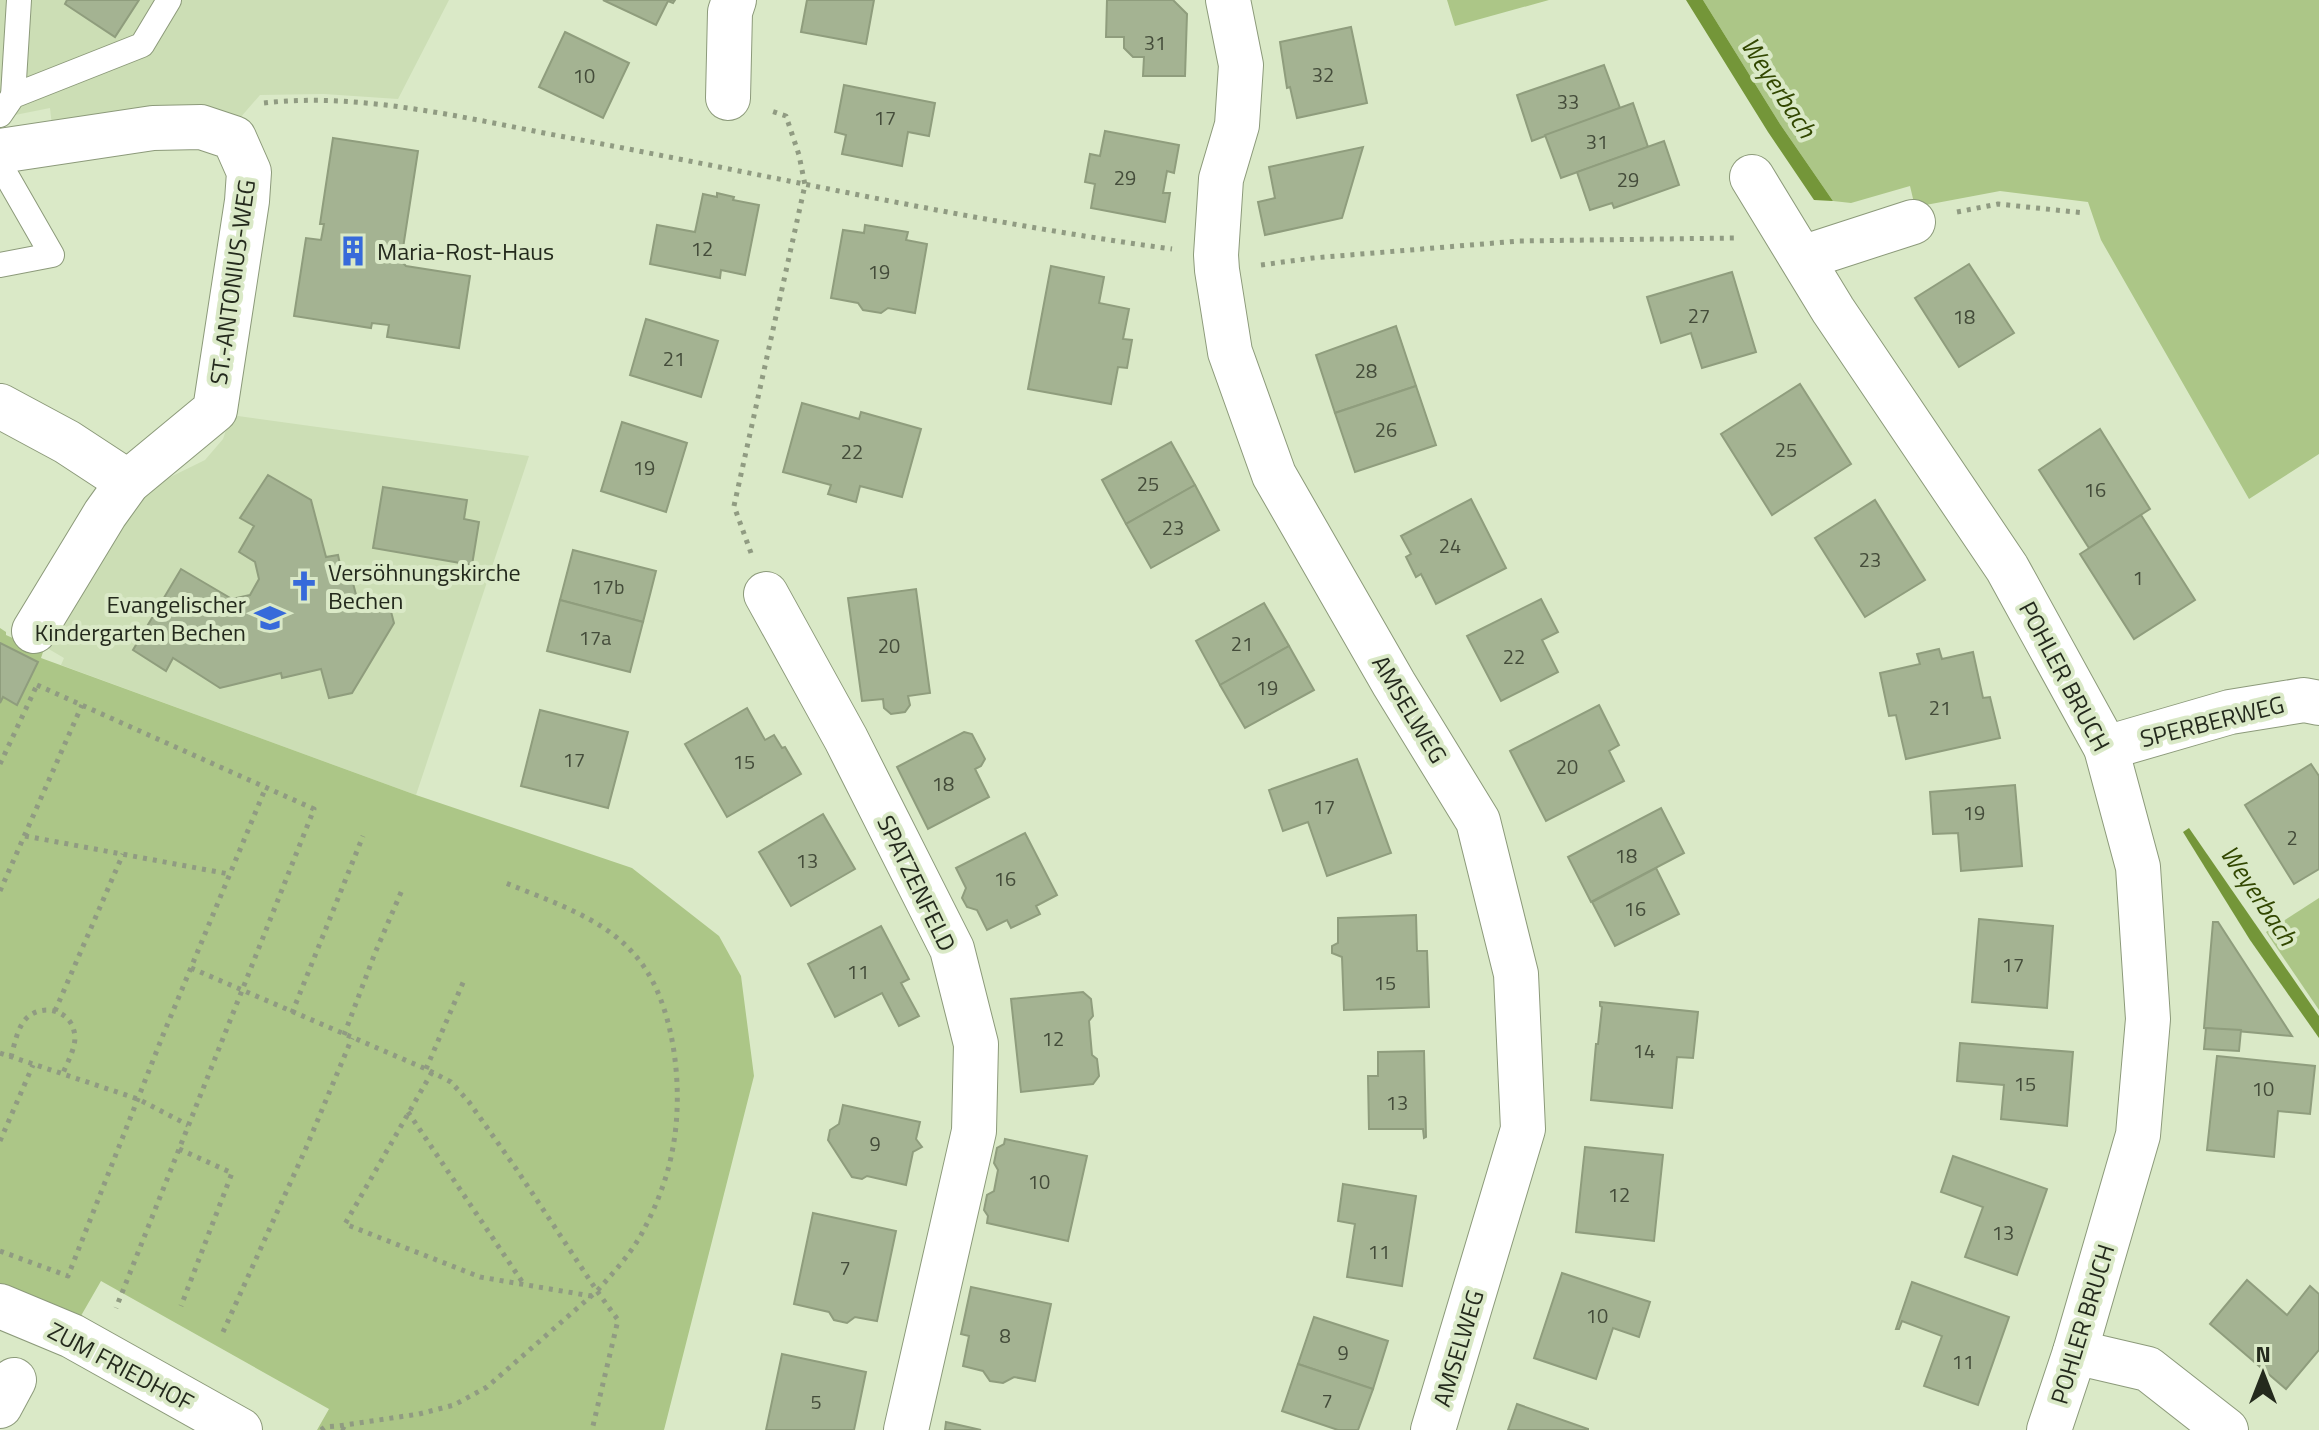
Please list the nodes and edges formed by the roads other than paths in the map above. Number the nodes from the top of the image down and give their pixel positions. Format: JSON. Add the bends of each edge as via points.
{"nodes":[{"id":1,"x":19,"y":0,"type":"edge"},
{"id":2,"x":169,"y":0,"type":"edge"},
{"id":3,"x":734,"y":0,"type":"edge"},
{"id":4,"x":1228,"y":0,"type":"edge"},
{"id":5,"x":728,"y":98,"type":"road end"},
{"id":6,"x":6,"y":105,"type":"edge"},
{"id":7,"x":0,"y":149,"type":"edge"},
{"id":8,"x":1752,"y":177,"type":"dead end"},
{"id":9,"x":1913,"y":222,"type":"road end"},
{"id":10,"x":1802,"y":258,"type":"junction"},
{"id":11,"x":0,"y":265,"type":"edge"},
{"id":12,"x":0,"y":406,"type":"edge"},
{"id":13,"x":128,"y":482,"type":"junction"},
{"id":14,"x":766,"y":594,"type":"road end"},
{"id":15,"x":34,"y":631,"type":"dead end"},
{"id":16,"x":2319,"y":703,"type":"edge"},
{"id":17,"x":2106,"y":748,"type":"junction"},
{"id":18,"x":0,"y":1306,"type":"edge"},
{"id":19,"x":2075,"y":1352,"type":"junction"},
{"id":20,"x":240,"y":1430,"type":"edge"},
{"id":21,"x":906,"y":1430,"type":"edge"},
{"id":22,"x":1433,"y":1430,"type":"edge"},
{"id":23,"x":2049,"y":1430,"type":"edge"},
{"id":24,"x":2226,"y":1430,"type":"edge"}],
"edges":[{"from":1,"to":6,"type":"lane"},
{"from":2,"to":6,"type":"lane","via":[[142,45]]},
{"from":3,"to":5,"type":"street"},
{"from":4,"to":22,"type":"street","name":"AMSELWEG","via":[[1241,65],[1237,125],[1221,179],[1217,262],[1230,352],[1274,475],[1478,821],[1516,974],[1523,1129]]},
{"from":7,"to":11,"type":"lane","via":[[1,166],[52,255]]},
{"from":7,"to":13,"type":"street","name":"ST.-ANTONIUS-WEG","via":[[153,128],[201,127],[234,138],[249,172],[215,410]]},
{"from":8,"to":10,"type":"street","name":"POHLER BRUCH"},
{"from":9,"to":10,"type":"street"},
{"from":10,"to":17,"type":"street","name":"POHLER BRUCH","via":[[2007,568]]},
{"from":12,"to":13,"type":"street"},
{"from":13,"to":15,"type":"street","name":"ST.-ANTONIUS-WEG"},
{"from":14,"to":21,"type":"street","name":"SPATZENFELD","via":[[952,949],[976,1044],[974,1131]]},
{"from":16,"to":17,"type":"street","name":"SPERBERWEG","via":[[2304,700],[2230,712]]},
{"from":17,"to":19,"type":"street","name":"POHLER BRUCH","via":[[2138,867],[2148,1019],[2138,1135]]},
{"from":18,"to":20,"type":"street","name":"ZUM FRIEDHOF","via":[[72,1336]]},
{"from":19,"to":23,"type":"street","name":"POHLER BRUCH"},
{"from":19,"to":24,"type":"street","via":[[2148,1369]]}]}
